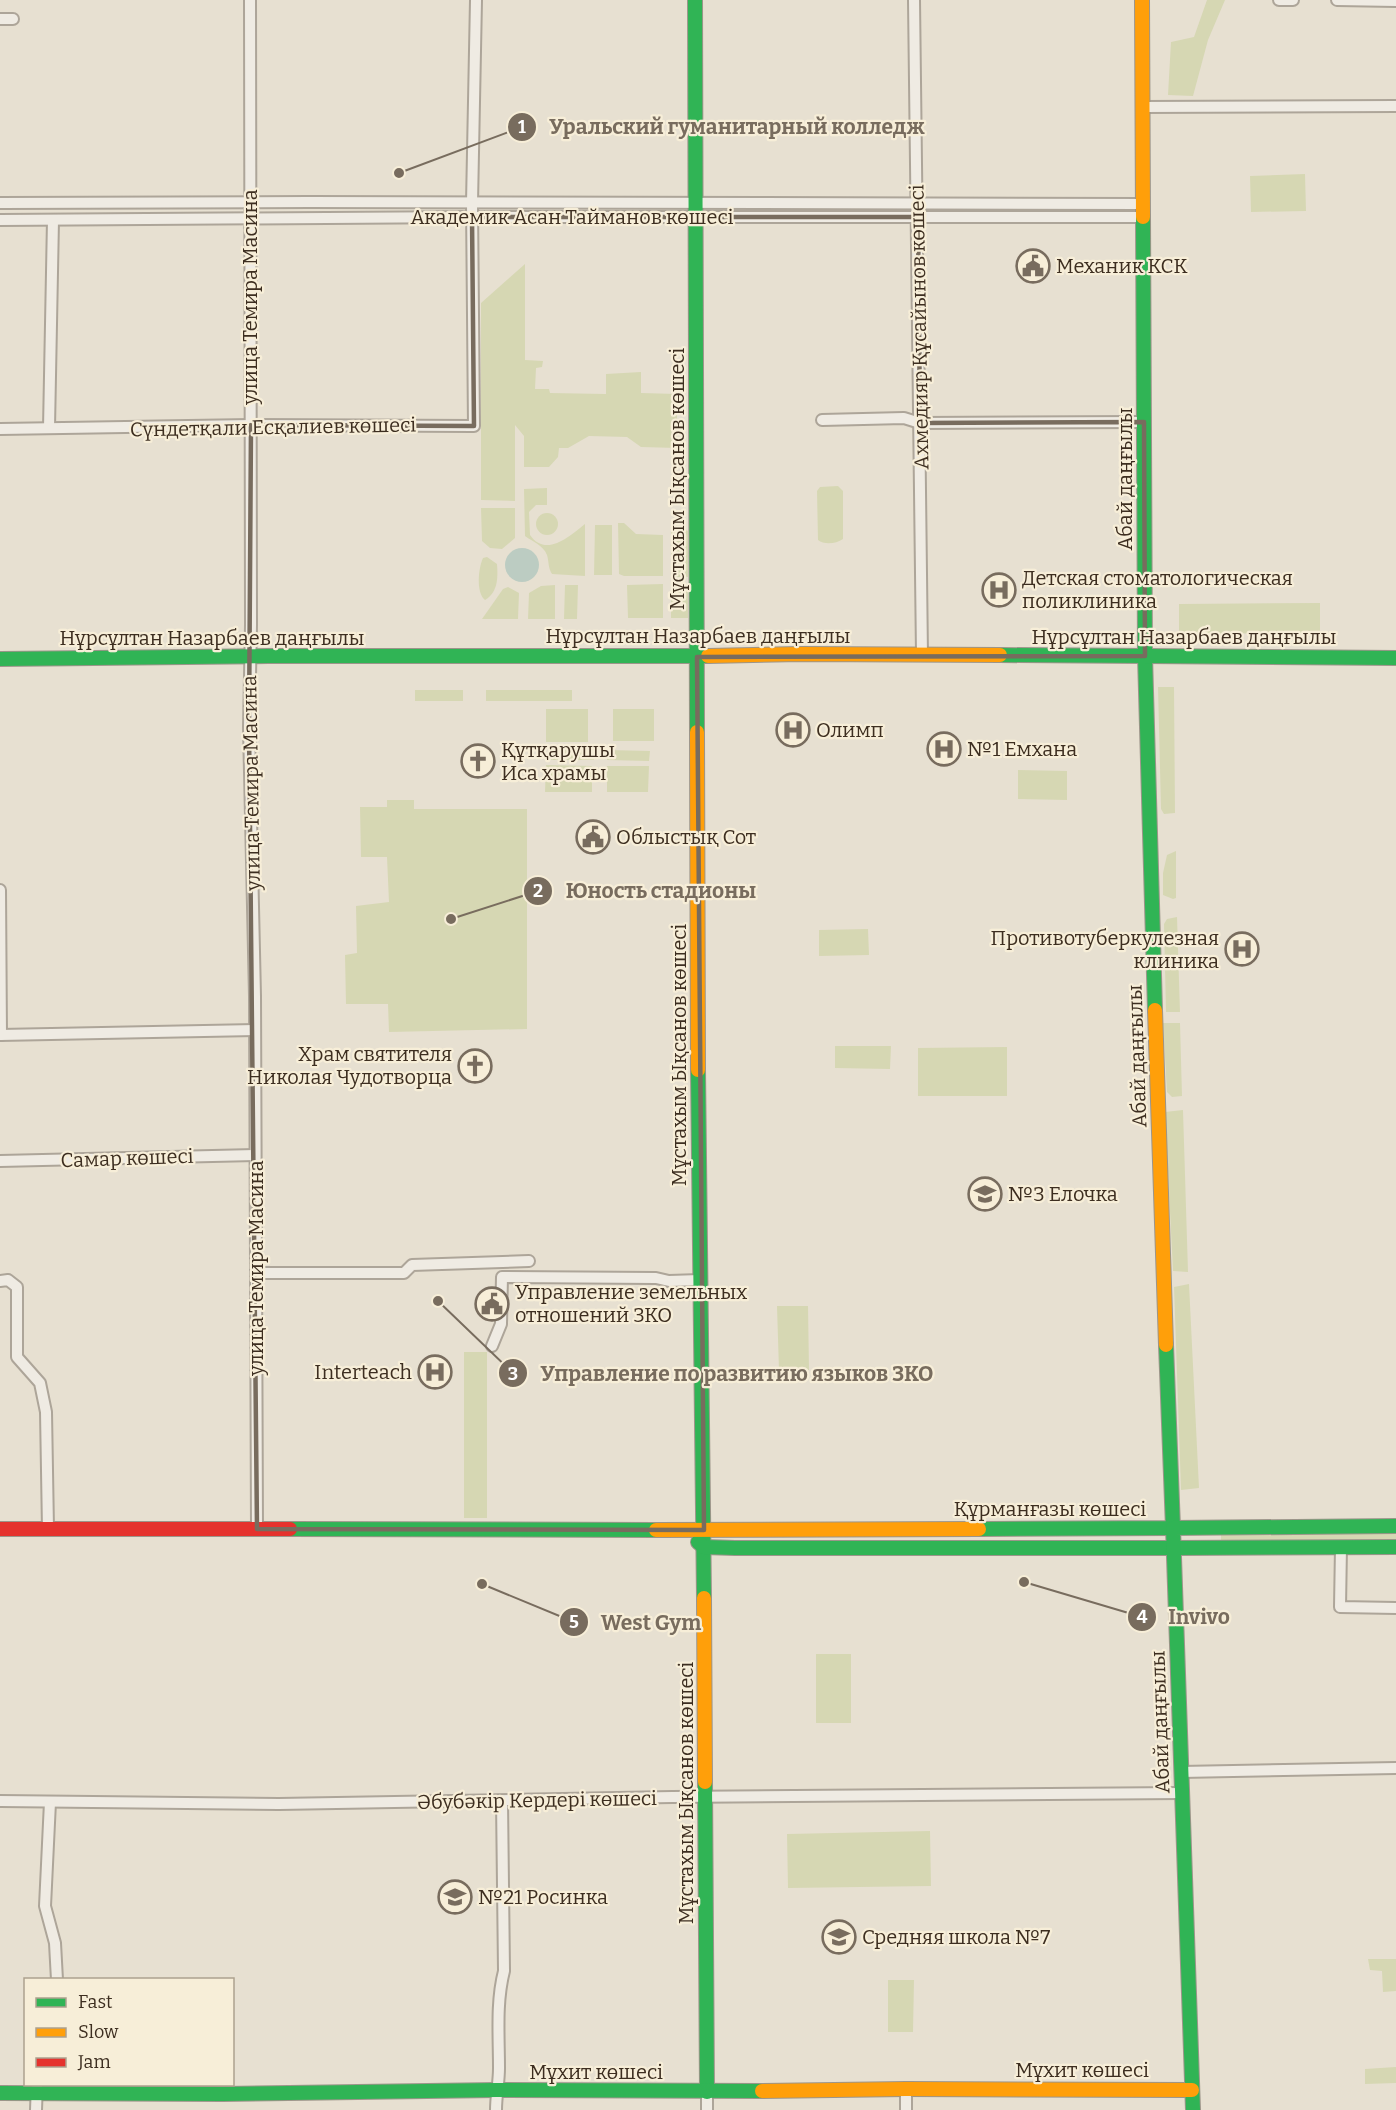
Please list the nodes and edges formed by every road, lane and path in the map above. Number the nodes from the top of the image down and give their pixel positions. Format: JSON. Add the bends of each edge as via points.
{"nodes":[{"id":1,"x":250,"y":0,"type":"edge"},
{"id":2,"x":476,"y":0,"type":"edge"},
{"id":3,"x":695,"y":0,"type":"edge"},
{"id":4,"x":914,"y":0,"type":"edge"},
{"id":5,"x":1143,"y":0,"type":"edge"},
{"id":6,"x":1279,"y":0,"type":"edge"},
{"id":7,"x":1293,"y":0,"type":"edge"},
{"id":8,"x":1336,"y":0,"type":"edge"},
{"id":9,"x":1396,"y":1,"type":"edge"},
{"id":10,"x":0,"y":19,"type":"edge"},
{"id":11,"x":13,"y":19,"type":"dead end"},
{"id":12,"x":1396,"y":106,"type":"edge"},
{"id":13,"x":1143,"y":107,"type":"junction"},
{"id":14,"x":0,"y":203,"type":"edge"},
{"id":15,"x":249,"y":203,"type":"junction"},
{"id":16,"x":472,"y":203,"type":"junction"},
{"id":17,"x":918,"y":204,"type":"junction"},
{"id":18,"x":695,"y":210,"type":"junction"},
{"id":19,"x":1143,"y":211,"type":"junction"},
{"id":20,"x":472,"y":216,"type":"junction"},
{"id":21,"x":918,"y":217,"type":"junction"},
{"id":22,"x":249,"y":219,"type":"junction"},
{"id":23,"x":0,"y":220,"type":"edge"},
{"id":24,"x":53,"y":220,"type":"junction"},
{"id":25,"x":822,"y":420,"type":"dead end"},
{"id":26,"x":1144,"y":422,"type":"junction"},
{"id":27,"x":920,"y":423,"type":"junction"},
{"id":28,"x":251,"y":425,"type":"junction"},
{"id":29,"x":49,"y":428,"type":"junction"},
{"id":30,"x":0,"y":429,"type":"edge"},
{"id":31,"x":922,"y":655,"type":"junction"},
{"id":32,"x":1145,"y":656,"type":"junction"},
{"id":33,"x":250,"y":657,"type":"junction"},
{"id":34,"x":697,"y":657,"type":"junction"},
{"id":35,"x":0,"y":658,"type":"edge"},
{"id":36,"x":1396,"y":658,"type":"edge"},
{"id":37,"x":0,"y":890,"type":"edge"},
{"id":38,"x":255,"y":1030,"type":"junction"},
{"id":39,"x":0,"y":1035,"type":"edge"},
{"id":40,"x":255,"y":1155,"type":"junction"},
{"id":41,"x":0,"y":1161,"type":"edge"},
{"id":42,"x":529,"y":1261,"type":"dead end"},
{"id":43,"x":256,"y":1273,"type":"junction"},
{"id":44,"x":700,"y":1280,"type":"junction"},
{"id":45,"x":4,"y":1281,"type":"edge"},
{"id":46,"x":492,"y":1346,"type":"dead end"},
{"id":47,"x":1396,"y":1526,"type":"edge"},
{"id":48,"x":1173,"y":1528,"type":"junction"},
{"id":49,"x":0,"y":1529,"type":"edge"},
{"id":50,"x":48,"y":1529,"type":"junction"},
{"id":51,"x":257,"y":1529,"type":"junction"},
{"id":52,"x":704,"y":1530,"type":"junction"},
{"id":53,"x":684,"y":1531,"type":"junction"},
{"id":54,"x":705,"y":1547,"type":"junction"},
{"id":55,"x":1341,"y":1547,"type":"junction"},
{"id":56,"x":1396,"y":1547,"type":"edge"},
{"id":57,"x":1173,"y":1548,"type":"junction"},
{"id":58,"x":1396,"y":1608,"type":"edge"},
{"id":59,"x":1396,"y":1768,"type":"edge"},
{"id":60,"x":1181,"y":1772,"type":"junction"},
{"id":61,"x":1182,"y":1793,"type":"junction"},
{"id":62,"x":705,"y":1798,"type":"junction"},
{"id":63,"x":0,"y":1801,"type":"edge"},
{"id":64,"x":502,"y":1801,"type":"junction"},
{"id":65,"x":50,"y":1802,"type":"junction"},
{"id":66,"x":57,"y":1978,"type":"edge"},
{"id":67,"x":37,"y":2089,"type":"edge"},
{"id":68,"x":906,"y":2089,"type":"junction"},
{"id":69,"x":496,"y":2090,"type":"junction"},
{"id":70,"x":1192,"y":2091,"type":"junction"},
{"id":71,"x":707,"y":2092,"type":"junction"},
{"id":72,"x":0,"y":2093,"type":"edge"},
{"id":73,"x":36,"y":2110,"type":"edge"},
{"id":74,"x":496,"y":2110,"type":"edge"},
{"id":75,"x":707,"y":2110,"type":"edge"},
{"id":76,"x":906,"y":2110,"type":"edge"},
{"id":77,"x":1192,"y":2110,"type":"edge"}],
"edges":[{"from":1,"to":15,"type":"street","name":"улица Темира Масина"},
{"from":2,"to":16,"type":"street"},
{"from":3,"to":18,"type":"street","name":"Мұстахым Ықсанов көшесі"},
{"from":4,"to":17,"type":"street","name":"Ахмедияр Құсайынов көшесі"},
{"from":5,"to":13,"type":"street","name":"Абай даңғылы"},
{"from":6,"to":7,"type":"street"},
{"from":8,"to":9,"type":"street"},
{"from":10,"to":11,"type":"street"},
{"from":12,"to":13,"type":"street"},
{"from":13,"to":19,"type":"street","name":"Абай даңғылы"},
{"from":14,"to":15,"type":"street","name":"Академик Асан Тайманов көшесі"},
{"from":15,"to":16,"type":"street","name":"Академик Асан Тайманов көшесі"},
{"from":15,"to":22,"type":"street","name":"улица Темира Масина"},
{"from":16,"to":18,"type":"street","name":"Академик Асан Тайманов көшесі"},
{"from":16,"to":20,"type":"street"},
{"from":17,"to":18,"type":"street","name":"Академик Асан Тайманов көшесі"},
{"from":17,"to":19,"type":"street","name":"Академик Асан Тайманов көшесі"},
{"from":17,"to":21,"type":"street","name":"Ахмедияр Құсайынов көшесі"},
{"from":18,"to":20,"type":"street","name":"Академик Асан Тайманов көшесі"},
{"from":18,"to":21,"type":"street","name":"Академик Асан Тайманов көшесі"},
{"from":18,"to":34,"type":"street","name":"Мұстахым Ықсанов көшесі"},
{"from":19,"to":21,"type":"street","name":"Академик Асан Тайманов көшесі"},
{"from":19,"to":26,"type":"street","name":"Абай даңғылы"},
{"from":20,"to":22,"type":"street","name":"Академик Асан Тайманов көшесі"},
{"from":20,"to":28,"type":"street","name":"Сүндетқали Есқалиев көшесі","via":[[474,426]]},
{"from":21,"to":27,"type":"street","name":"Ахмедияр Құсайынов көшесі"},
{"from":22,"to":24,"type":"street","name":"Академик Асан Тайманов көшесі"},
{"from":22,"to":28,"type":"street","name":"улица Темира Масина"},
{"from":23,"to":24,"type":"street","name":"Академик Асан Тайманов көшесі"},
{"from":24,"to":29,"type":"street"},
{"from":25,"to":27,"type":"street","via":[[904,418]]},
{"from":26,"to":27,"type":"street"},
{"from":26,"to":32,"type":"street","name":"Абай даңғылы"},
{"from":27,"to":31,"type":"street","name":"Ахмедияр Құсайынов көшесі"},
{"from":28,"to":29,"type":"street","name":"Сүндетқали Есқалиев көшесі"},
{"from":28,"to":33,"type":"street","name":"улица Темира Масина"},
{"from":29,"to":30,"type":"street","name":"Сүндетқали Есқалиев көшесі"},
{"from":31,"to":32,"type":"street","name":"Нұрсұлтан Назарбаев даңғылы"},
{"from":31,"to":34,"type":"street","name":"Нұрсұлтан Назарбаев даңғылы"},
{"from":32,"to":36,"type":"street","name":"Нұрсұлтан Назарбаев даңғылы"},
{"from":32,"to":48,"type":"street","name":"Абай даңғылы"},
{"from":33,"to":34,"type":"street","name":"Нұрсұлтан Назарбаев даңғылы"},
{"from":33,"to":35,"type":"street","name":"Нұрсұлтан Назарбаев даңғылы"},
{"from":33,"to":38,"type":"street","name":"улица Темира Масина"},
{"from":34,"to":44,"type":"street","name":"Мұстахым Ықсанов көшесі"},
{"from":37,"to":39,"type":"street"},
{"from":38,"to":39,"type":"street"},
{"from":38,"to":40,"type":"street","name":"улица Темира Масина"},
{"from":40,"to":41,"type":"street","name":"Самар көшесі"},
{"from":40,"to":43,"type":"street","name":"улица Темира Масина"},
{"from":42,"to":43,"type":"street","via":[[412,1265],[404,1274]]},
{"from":43,"to":51,"type":"street","name":"улица Темира Масина"},
{"from":44,"to":46,"type":"street","via":[[502,1277],[501,1324]]},
{"from":44,"to":52,"type":"street","name":"Мұстахым Ықсанов көшесі"},
{"from":45,"to":50,"type":"street","via":[[17,1287],[17,1357],[40,1383],[46,1412]]},
{"from":47,"to":48,"type":"street","name":"Құрманғазы көшесі"},
{"from":48,"to":52,"type":"street","name":"Құрманғазы көшесі"},
{"from":48,"to":57,"type":"street","name":"Абай даңғылы"},
{"from":49,"to":50,"type":"street","name":"Құрманғазы көшесі"},
{"from":50,"to":51,"type":"street","name":"Құрманғазы көшесі"},
{"from":51,"to":53,"type":"street","name":"Құрманғазы көшесі"},
{"from":52,"to":53,"type":"street","name":"Құрманғазы көшесі"},
{"from":52,"to":54,"type":"street","name":"Мұстахым Ықсанов көшесі"},
{"from":53,"to":54,"type":"street"},
{"from":54,"to":57,"type":"street"},
{"from":54,"to":62,"type":"street","name":"Мұстахым Ықсанов көшесі"},
{"from":55,"to":56,"type":"street"},
{"from":55,"to":57,"type":"street"},
{"from":55,"to":58,"type":"street","via":[[1340,1607]]},
{"from":57,"to":60,"type":"street","name":"Абай даңғылы"},
{"from":59,"to":60,"type":"street"},
{"from":60,"to":61,"type":"street","name":"Абай даңғылы"},
{"from":61,"to":62,"type":"street","name":"Әбубәкір Кердері көшесі"},
{"from":61,"to":70,"type":"street","name":"Абай даңғылы"},
{"from":62,"to":64,"type":"street","name":"Әбубәкір Кердері көшесі"},
{"from":62,"to":71,"type":"street","name":"Мұстахым Ықсанов көшесі"},
{"from":63,"to":65,"type":"street","name":"Әбубәкір Кердері көшесі"},
{"from":64,"to":65,"type":"street","name":"Әбубәкір Кердері көшесі"},
{"from":64,"to":69,"type":"street","via":[[504,1971],[499,1990]]},
{"from":65,"to":66,"type":"street","via":[[45,1906],[55,1943]]},
{"from":67,"to":69,"type":"street","name":"Мұхит көшесі","via":[[229,2094]]},
{"from":67,"to":72,"type":"street","name":"Мұхит көшесі"},
{"from":67,"to":73,"type":"street"},
{"from":68,"to":70,"type":"street","name":"Мұхит көшесі"},
{"from":68,"to":71,"type":"street","name":"Мұхит көшесі"},
{"from":68,"to":76,"type":"street"},
{"from":69,"to":71,"type":"street","name":"Мұхит көшесі"},
{"from":69,"to":74,"type":"street"},
{"from":70,"to":77,"type":"street","name":"Абай даңғылы"},
{"from":71,"to":75,"type":"street","name":"Мұстахым Ықсанов көшесі"}]}
